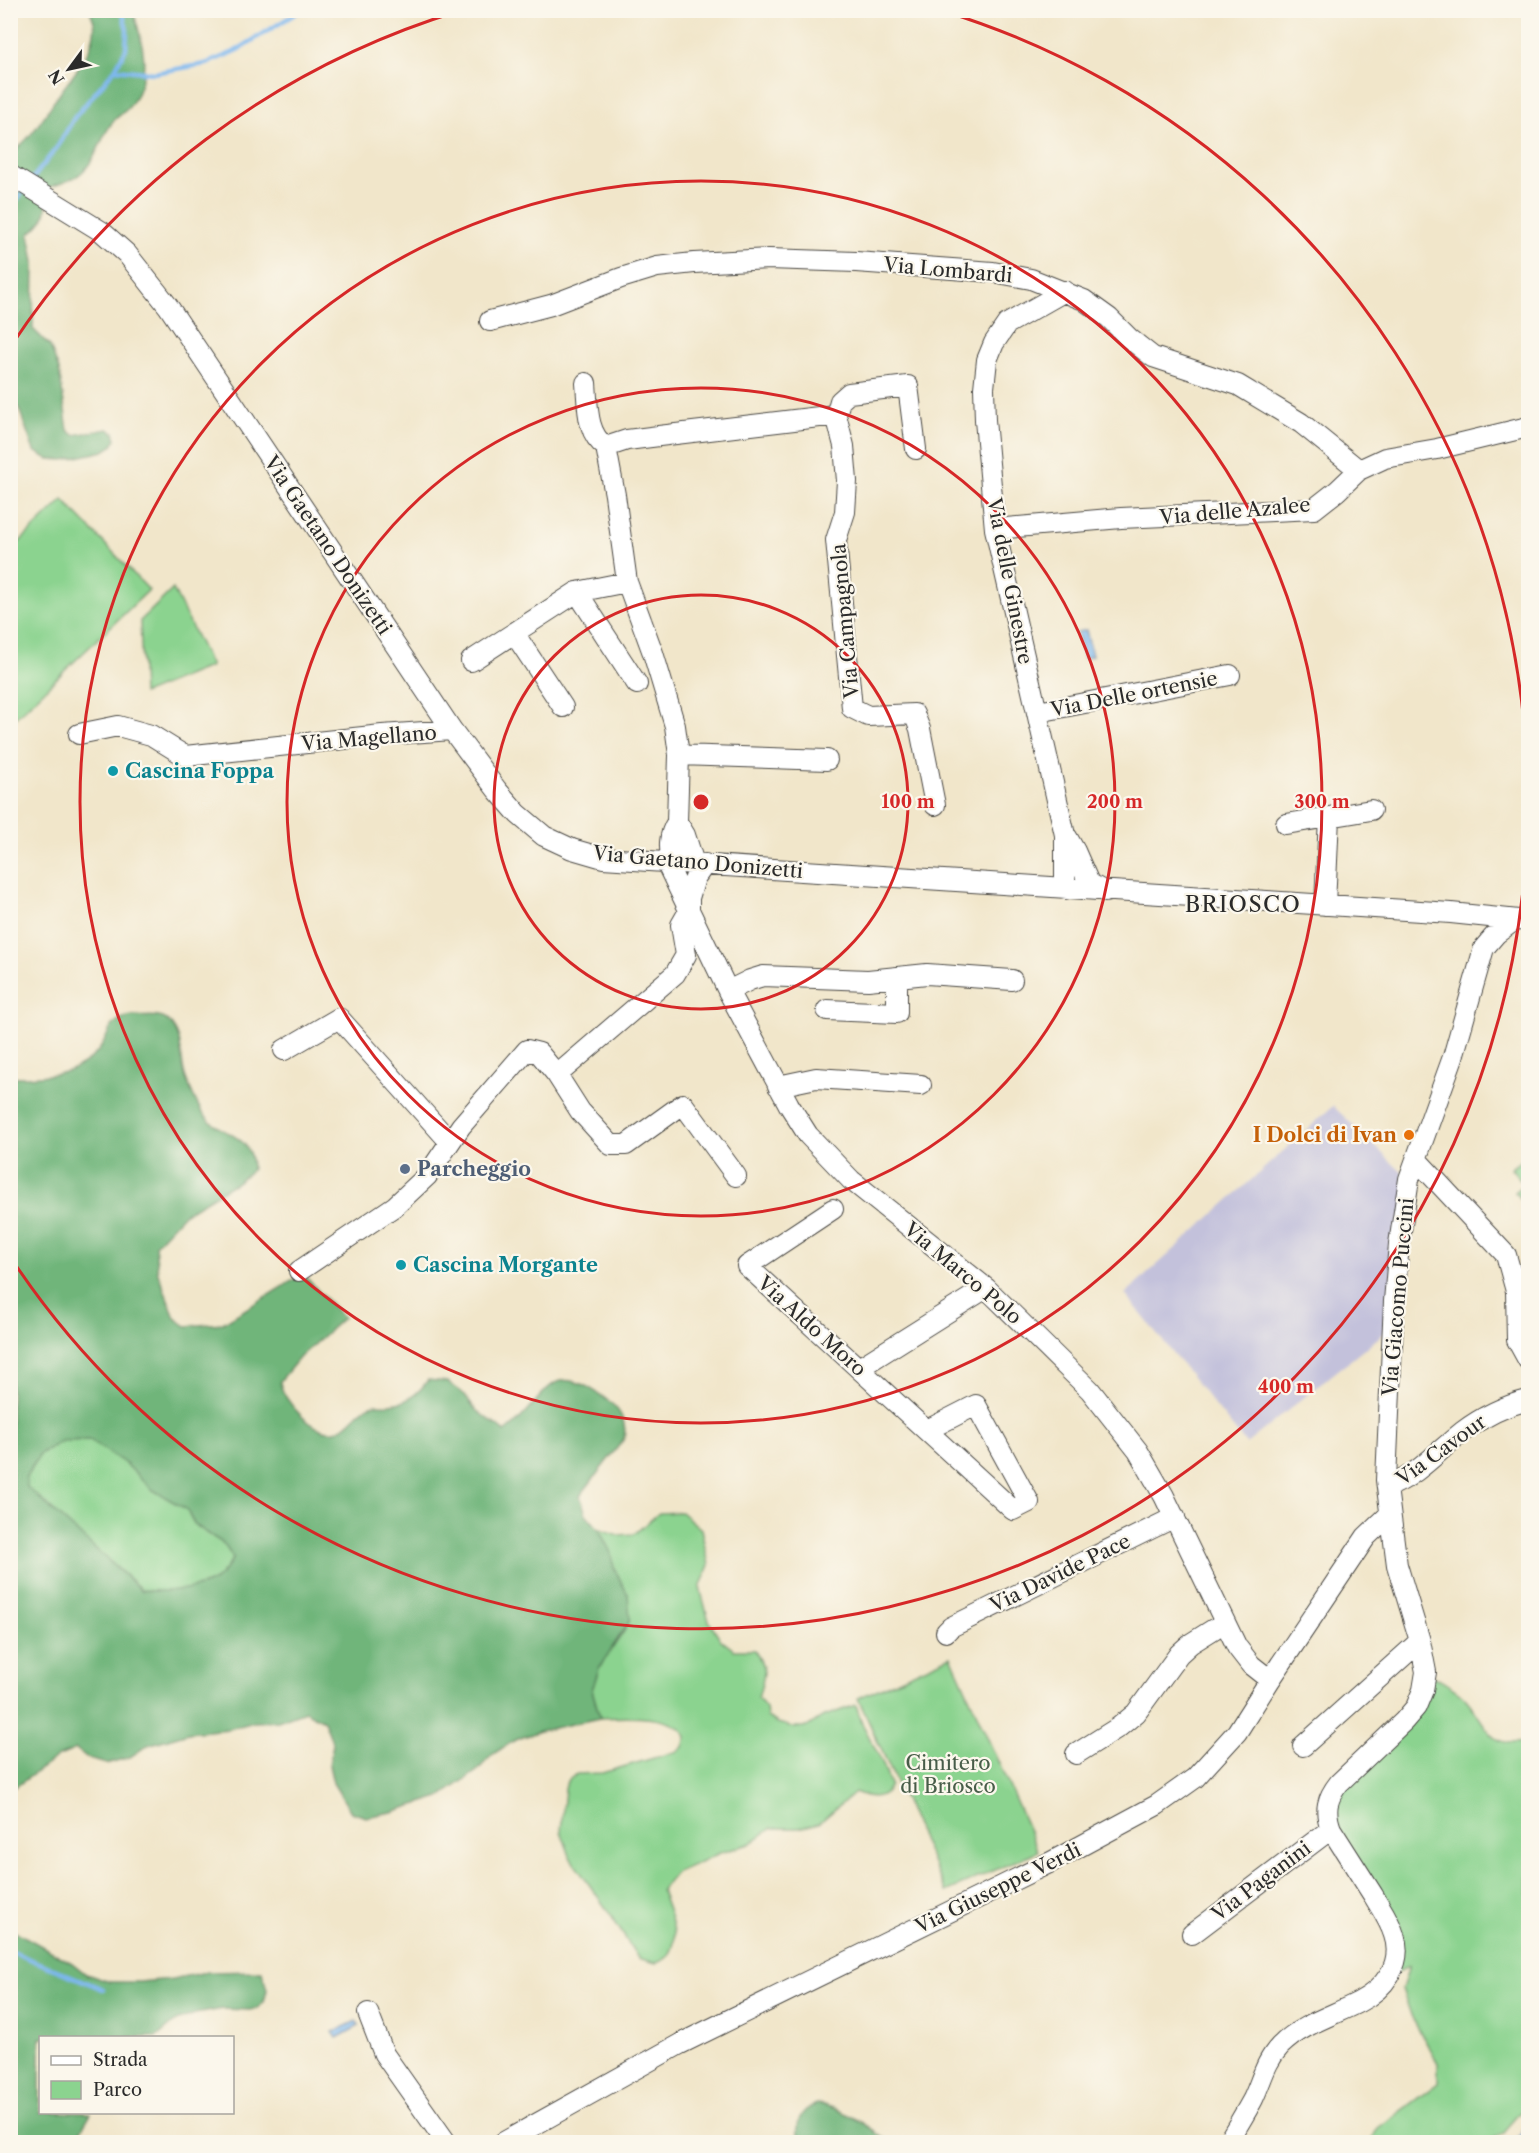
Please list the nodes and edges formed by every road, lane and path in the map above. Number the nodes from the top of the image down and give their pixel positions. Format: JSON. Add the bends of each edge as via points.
{"nodes":[{"id":1,"x":10,"y":175,"type":"edge"},
{"id":2,"x":1065,"y":291,"type":"junction"},
{"id":3,"x":490,"y":321,"type":"dead end"},
{"id":4,"x":586,"y":383,"type":"dead end"},
{"id":5,"x":836,"y":415,"type":"junction"},
{"id":6,"x":1528,"y":427,"type":"edge"},
{"id":7,"x":606,"y":447,"type":"junction"},
{"id":8,"x":916,"y":449,"type":"dead end"},
{"id":9,"x":1359,"y":470,"type":"junction"},
{"id":10,"x":995,"y":529,"type":"junction"},
{"id":11,"x":627,"y":582,"type":"junction"},
{"id":12,"x":577,"y":592,"type":"junction"},
{"id":13,"x":514,"y":633,"type":"junction"},
{"id":14,"x":471,"y":661,"type":"dead end"},
{"id":15,"x":1230,"y":675,"type":"dead end"},
{"id":16,"x":637,"y":684,"type":"dead end"},
{"id":17,"x":563,"y":707,"type":"dead end"},
{"id":18,"x":1038,"y":712,"type":"junction"},
{"id":19,"x":452,"y":730,"type":"junction"},
{"id":20,"x":79,"y":734,"type":"dead end"},
{"id":21,"x":679,"y":755,"type":"junction"},
{"id":22,"x":827,"y":760,"type":"dead end"},
{"id":23,"x":936,"y":805,"type":"dead end"},
{"id":24,"x":1371,"y":810,"type":"dead end"},
{"id":25,"x":1329,"y":817,"type":"junction"},
{"id":26,"x":677,"y":822,"type":"junction"},
{"id":27,"x":1286,"y":825,"type":"dead end"},
{"id":28,"x":1065,"y":835,"type":"junction"},
{"id":29,"x":669,"y":861,"type":"junction"},
{"id":30,"x":700,"y":863,"type":"junction"},
{"id":31,"x":1065,"y":889,"type":"junction"},
{"id":32,"x":1106,"y":892,"type":"junction"},
{"id":33,"x":1325,"y":905,"type":"junction"},
{"id":34,"x":689,"y":911,"type":"junction"},
{"id":35,"x":1460,"y":915,"type":"junction"},
{"id":36,"x":1522,"y":920,"type":"edge"},
{"id":37,"x":1484,"y":948,"type":"junction"},
{"id":38,"x":897,"y":978,"type":"junction"},
{"id":39,"x":1012,"y":980,"type":"dead end"},
{"id":40,"x":728,"y":991,"type":"junction"},
{"id":41,"x":827,"y":1010,"type":"dead end"},
{"id":42,"x":284,"y":1050,"type":"dead end"},
{"id":43,"x":557,"y":1075,"type":"junction"},
{"id":44,"x":921,"y":1085,"type":"dead end"},
{"id":45,"x":778,"y":1086,"type":"junction"},
{"id":46,"x":450,"y":1142,"type":"junction"},
{"id":47,"x":1416,"y":1159,"type":"junction"},
{"id":48,"x":736,"y":1176,"type":"dead end"},
{"id":49,"x":833,"y":1209,"type":"dead end"},
{"id":50,"x":299,"y":1271,"type":"dead end"},
{"id":51,"x":986,"y":1288,"type":"junction"},
{"id":52,"x":1528,"y":1360,"type":"edge"},
{"id":53,"x":859,"y":1368,"type":"junction"},
{"id":54,"x":1528,"y":1400,"type":"edge"},
{"id":55,"x":927,"y":1430,"type":"junction"},
{"id":56,"x":1386,"y":1483,"type":"junction"},
{"id":57,"x":1390,"y":1514,"type":"junction"},
{"id":58,"x":1175,"y":1517,"type":"junction"},
{"id":59,"x":1366,"y":1537,"type":"junction"},
{"id":60,"x":1225,"y":1622,"type":"junction"},
{"id":61,"x":946,"y":1632,"type":"dead end"},
{"id":62,"x":1420,"y":1641,"type":"junction"},
{"id":63,"x":1270,"y":1680,"type":"junction"},
{"id":64,"x":1302,"y":1746,"type":"dead end"},
{"id":65,"x":1076,"y":1754,"type":"dead end"},
{"id":66,"x":1331,"y":1829,"type":"junction"},
{"id":67,"x":1192,"y":1934,"type":"dead end"},
{"id":68,"x":368,"y":2013,"type":"dead end"},
{"id":69,"x":446,"y":2142,"type":"edge"},
{"id":70,"x":504,"y":2142,"type":"edge"},
{"id":71,"x":1228,"y":2142,"type":"edge"}],
"edges":[{"from":1,"to":19,"type":"street","name":"Via Gaetano Donizetti","via":[[101,231],[145,275]]},
{"from":2,"to":3,"type":"street","name":"Via Lombardi","via":[[993,272],[769,259],[657,267],[551,305]]},
{"from":2,"to":9,"type":"street","name":"Via Lombardi","via":[[1109,318],[1153,357],[1238,385],[1275,406]]},
{"from":2,"to":10,"type":"street","name":"Via delle Ginestre","via":[[1007,324],[987,360],[985,420]]},
{"from":4,"to":7,"type":"street","via":[[593,434]]},
{"from":5,"to":7,"type":"street","via":[[627,440]]},
{"from":5,"to":8,"type":"street","via":[[840,401],[849,393],[908,386]]},
{"from":5,"to":23,"type":"street","name":"Via Campagnola","via":[[847,481],[845,512],[836,540],[852,708],[868,716],[914,714]]},
{"from":6,"to":9,"type":"street","name":"Via delle Azalee","via":[[1385,458]]},
{"from":7,"to":11,"type":"street"},
{"from":9,"to":10,"type":"street","name":"Via delle Azalee","via":[[1314,508]]},
{"from":10,"to":18,"type":"street","name":"Via delle Ginestre"},
{"from":11,"to":12,"type":"street"},
{"from":11,"to":21,"type":"street","via":[[670,708]]},
{"from":12,"to":13,"type":"street"},
{"from":12,"to":16,"type":"street"},
{"from":13,"to":14,"type":"street"},
{"from":13,"to":17,"type":"street"},
{"from":15,"to":18,"type":"street","name":"Via Delle ortensie"},
{"from":18,"to":28,"type":"street","name":"Via delle Ginestre"},
{"from":19,"to":20,"type":"street","name":"Via Magellano","via":[[185,756],[151,735],[118,726]]},
{"from":19,"to":29,"type":"street","name":"Via Gaetano Donizetti","via":[[512,807],[544,836],[603,858]]},
{"from":21,"to":22,"type":"street"},
{"from":21,"to":26,"type":"street"},
{"from":24,"to":25,"type":"street"},
{"from":25,"to":27,"type":"street"},
{"from":25,"to":33,"type":"street"},
{"from":26,"to":29,"type":"street","via":[[670,837]]},
{"from":26,"to":30,"type":"street"},
{"from":28,"to":31,"type":"street","name":"Via delle Ginestre"},
{"from":28,"to":32,"type":"street","name":"Via delle Ginestre","via":[[1089,883]]},
{"from":29,"to":30,"type":"street","name":"Via Gaetano Donizetti"},
{"from":29,"to":34,"type":"street","name":"Via Marco Polo"},
{"from":30,"to":31,"type":"street","name":"Via Gaetano Donizetti"},
{"from":30,"to":34,"type":"street"},
{"from":31,"to":32,"type":"street","name":"Via Gaetano Donizetti"},
{"from":32,"to":33,"type":"street","name":"Via Gaetano Donizetti"},
{"from":33,"to":35,"type":"street","name":"Via Gaetano Donizetti"},
{"from":34,"to":40,"type":"street","name":"Via Marco Polo"},
{"from":34,"to":43,"type":"street","via":[[681,925],[686,955],[675,974]]},
{"from":35,"to":36,"type":"street","name":"Via Gaetano Donizetti"},
{"from":35,"to":37,"type":"street","via":[[1475,928]]},
{"from":36,"to":37,"type":"street","name":"Via Giacomo Puccini","via":[[1496,934]]},
{"from":37,"to":47,"type":"street","name":"Via Giacomo Puccini","via":[[1453,1057]]},
{"from":38,"to":39,"type":"street","via":[[927,974]]},
{"from":38,"to":40,"type":"street","via":[[763,976]]},
{"from":38,"to":41,"type":"street","via":[[897,1013]]},
{"from":40,"to":45,"type":"street","name":"Via Marco Polo"},
{"from":42,"to":46,"type":"street","via":[[339,1018]]},
{"from":43,"to":46,"type":"street","via":[[539,1053],[526,1050]]},
{"from":43,"to":48,"type":"street","via":[[580,1111],[611,1145],[626,1144],[683,1104]]},
{"from":44,"to":45,"type":"street","via":[[816,1078]]},
{"from":45,"to":51,"type":"street","name":"Via Marco Polo","via":[[826,1156]]},
{"from":46,"to":50,"type":"street","via":[[427,1176],[395,1206]]},
{"from":47,"to":52,"type":"street","via":[[1506,1255],[1516,1291],[1517,1340]]},
{"from":47,"to":56,"type":"street","name":"Via Giacomo Puccini","via":[[1399,1244]]},
{"from":49,"to":53,"type":"street","name":"Via Aldo Moro","via":[[747,1266]]},
{"from":51,"to":53,"type":"street"},
{"from":51,"to":58,"type":"street","name":"Via Marco Polo","via":[[1090,1390],[1138,1451]]},
{"from":53,"to":55,"type":"street","name":"Via Aldo Moro"},
{"from":54,"to":56,"type":"street","name":"Via Cavour","via":[[1477,1421],[1407,1478]]},
{"from":55,"to":55,"type":"street","name":"Via Aldo Moro","via":[[1013,1510],[1029,1502],[976,1405]]},
{"from":56,"to":57,"type":"street","name":"Via Giacomo Puccini"},
{"from":56,"to":59,"type":"street"},
{"from":57,"to":59,"type":"street","name":"Via Giuseppe Verdi"},
{"from":57,"to":62,"type":"street","name":"Via Giacomo Puccini","via":[[1396,1565]]},
{"from":58,"to":60,"type":"street","name":"Via Marco Polo"},
{"from":58,"to":61,"type":"street","name":"Via Davide Pace"},
{"from":59,"to":63,"type":"street","name":"Via Giuseppe Verdi"},
{"from":60,"to":63,"type":"street","name":"Via Marco Polo","via":[[1237,1647]]},
{"from":60,"to":65,"type":"street","via":[[1179,1654],[1136,1713]]},
{"from":62,"to":64,"type":"street"},
{"from":62,"to":66,"type":"street","name":"Via Giacomo Puccini","via":[[1426,1672],[1420,1699],[1404,1721],[1330,1795],[1327,1818]]},
{"from":63,"to":70,"type":"street","name":"Via Giuseppe Verdi","via":[[1237,1732],[1195,1778],[1157,1805],[1052,1862],[680,2044]]},
{"from":66,"to":67,"type":"street","name":"Via Paganini"},
{"from":66,"to":71,"type":"street","via":[[1395,1936],[1395,1964],[1380,1988],[1304,2027],[1277,2049]]},
{"from":68,"to":69,"type":"street","via":[[384,2054]]}]}
